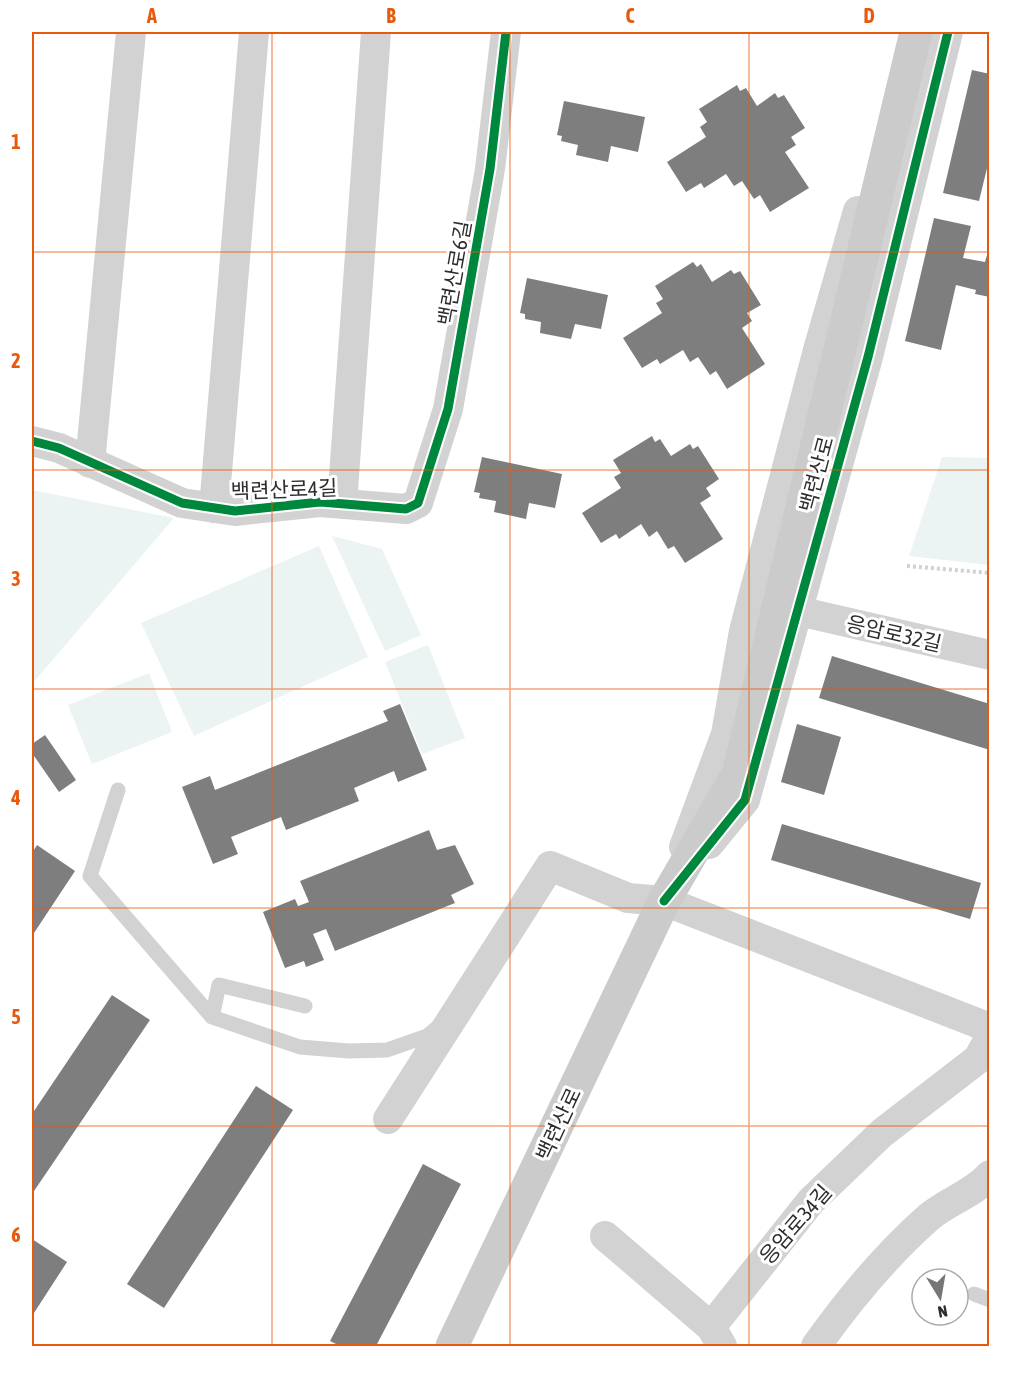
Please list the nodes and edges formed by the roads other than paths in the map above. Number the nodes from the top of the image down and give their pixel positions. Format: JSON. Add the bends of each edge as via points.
{"nodes":[{"id":1,"x":131,"y":32,"type":"edge"},
{"id":2,"x":254,"y":32,"type":"edge"},
{"id":3,"x":376,"y":32,"type":"edge"},
{"id":4,"x":506,"y":32,"type":"edge"},
{"id":5,"x":902,"y":32,"type":"edge"},
{"id":6,"x":916,"y":32,"type":"edge"},
{"id":7,"x":948,"y":32,"type":"edge"},
{"id":8,"x":32,"y":441,"type":"edge"},
{"id":9,"x":90,"y":463,"type":"junction"},
{"id":10,"x":342,"y":504,"type":"junction"},
{"id":11,"x":214,"y":508,"type":"junction"},
{"id":12,"x":406,"y":509,"type":"joint"},
{"id":13,"x":798,"y":611,"type":"junction"},
{"id":14,"x":990,"y":655,"type":"edge"},
{"id":15,"x":118,"y":790,"type":"dead end"},
{"id":16,"x":664,"y":901,"type":"junction"},
{"id":17,"x":305,"y":1006,"type":"dead end"},
{"id":18,"x":459,"y":1010,"type":"junction"},
{"id":19,"x":212,"y":1017,"type":"junction"},
{"id":20,"x":990,"y":1028,"type":"edge"},
{"id":21,"x":990,"y":1036,"type":"edge"},
{"id":22,"x":388,"y":1119,"type":"dead end"},
{"id":23,"x":990,"y":1175,"type":"edge"},
{"id":24,"x":605,"y":1236,"type":"dead end"},
{"id":25,"x":974,"y":1294,"type":"dead end"},
{"id":26,"x":990,"y":1300,"type":"edge"},
{"id":27,"x":716,"y":1337,"type":"edge"},
{"id":28,"x":452,"y":1347,"type":"edge"},
{"id":29,"x":816,"y":1347,"type":"edge"}],
"edges":[{"from":1,"to":9,"type":"street"},
{"from":2,"to":11,"type":"street","name":"백련산로4길"},
{"from":3,"to":10,"type":"street","name":"백련산로4길"},
{"from":4,"to":12,"type":"street","name":"백련산로6길","via":[[490,169],[448,409],[418,503]]},
{"from":5,"to":16,"type":"street","name":"백련산로","via":[[870,168],[744,631],[726,734]]},
{"from":6,"to":16,"type":"main road","name":"백련산로","via":[[738,774]]},
{"from":7,"to":13,"type":"street","name":"백련산로","via":[[869,350]]},
{"from":8,"to":9,"type":"street","name":"백련산로4길","via":[[59,448]]},
{"from":9,"to":11,"type":"street","name":"백련산로4길","via":[[182,503]]},
{"from":10,"to":11,"type":"street","name":"백련산로4길","via":[[320,502],[235,511]]},
{"from":10,"to":12,"type":"street","name":"백련산로4길"},
{"from":13,"to":14,"type":"street","name":"응암로32길"},
{"from":13,"to":16,"type":"street","name":"백련산로","via":[[745,800]]},
{"from":15,"to":19,"type":"lane","via":[[90,876]]},
{"from":16,"to":18,"type":"street","via":[[628,898],[550,866]]},
{"from":16,"to":20,"type":"street"},
{"from":16,"to":28,"type":"main road","name":"백련산로"},
{"from":17,"to":19,"type":"lane","via":[[219,985]]},
{"from":18,"to":19,"type":"lane","via":[[427,1036],[387,1050],[300,1047]]},
{"from":18,"to":22,"type":"street"},
{"from":21,"to":27,"type":"street","name":"응암로34길","via":[[978,1059],[882,1132],[811,1201]]},
{"from":23,"to":29,"type":"street","via":[[979,1187],[931,1215],[888,1257]]},
{"from":24,"to":27,"type":"street","name":"응암로34길"},
{"from":25,"to":26,"type":"lane"}]}
